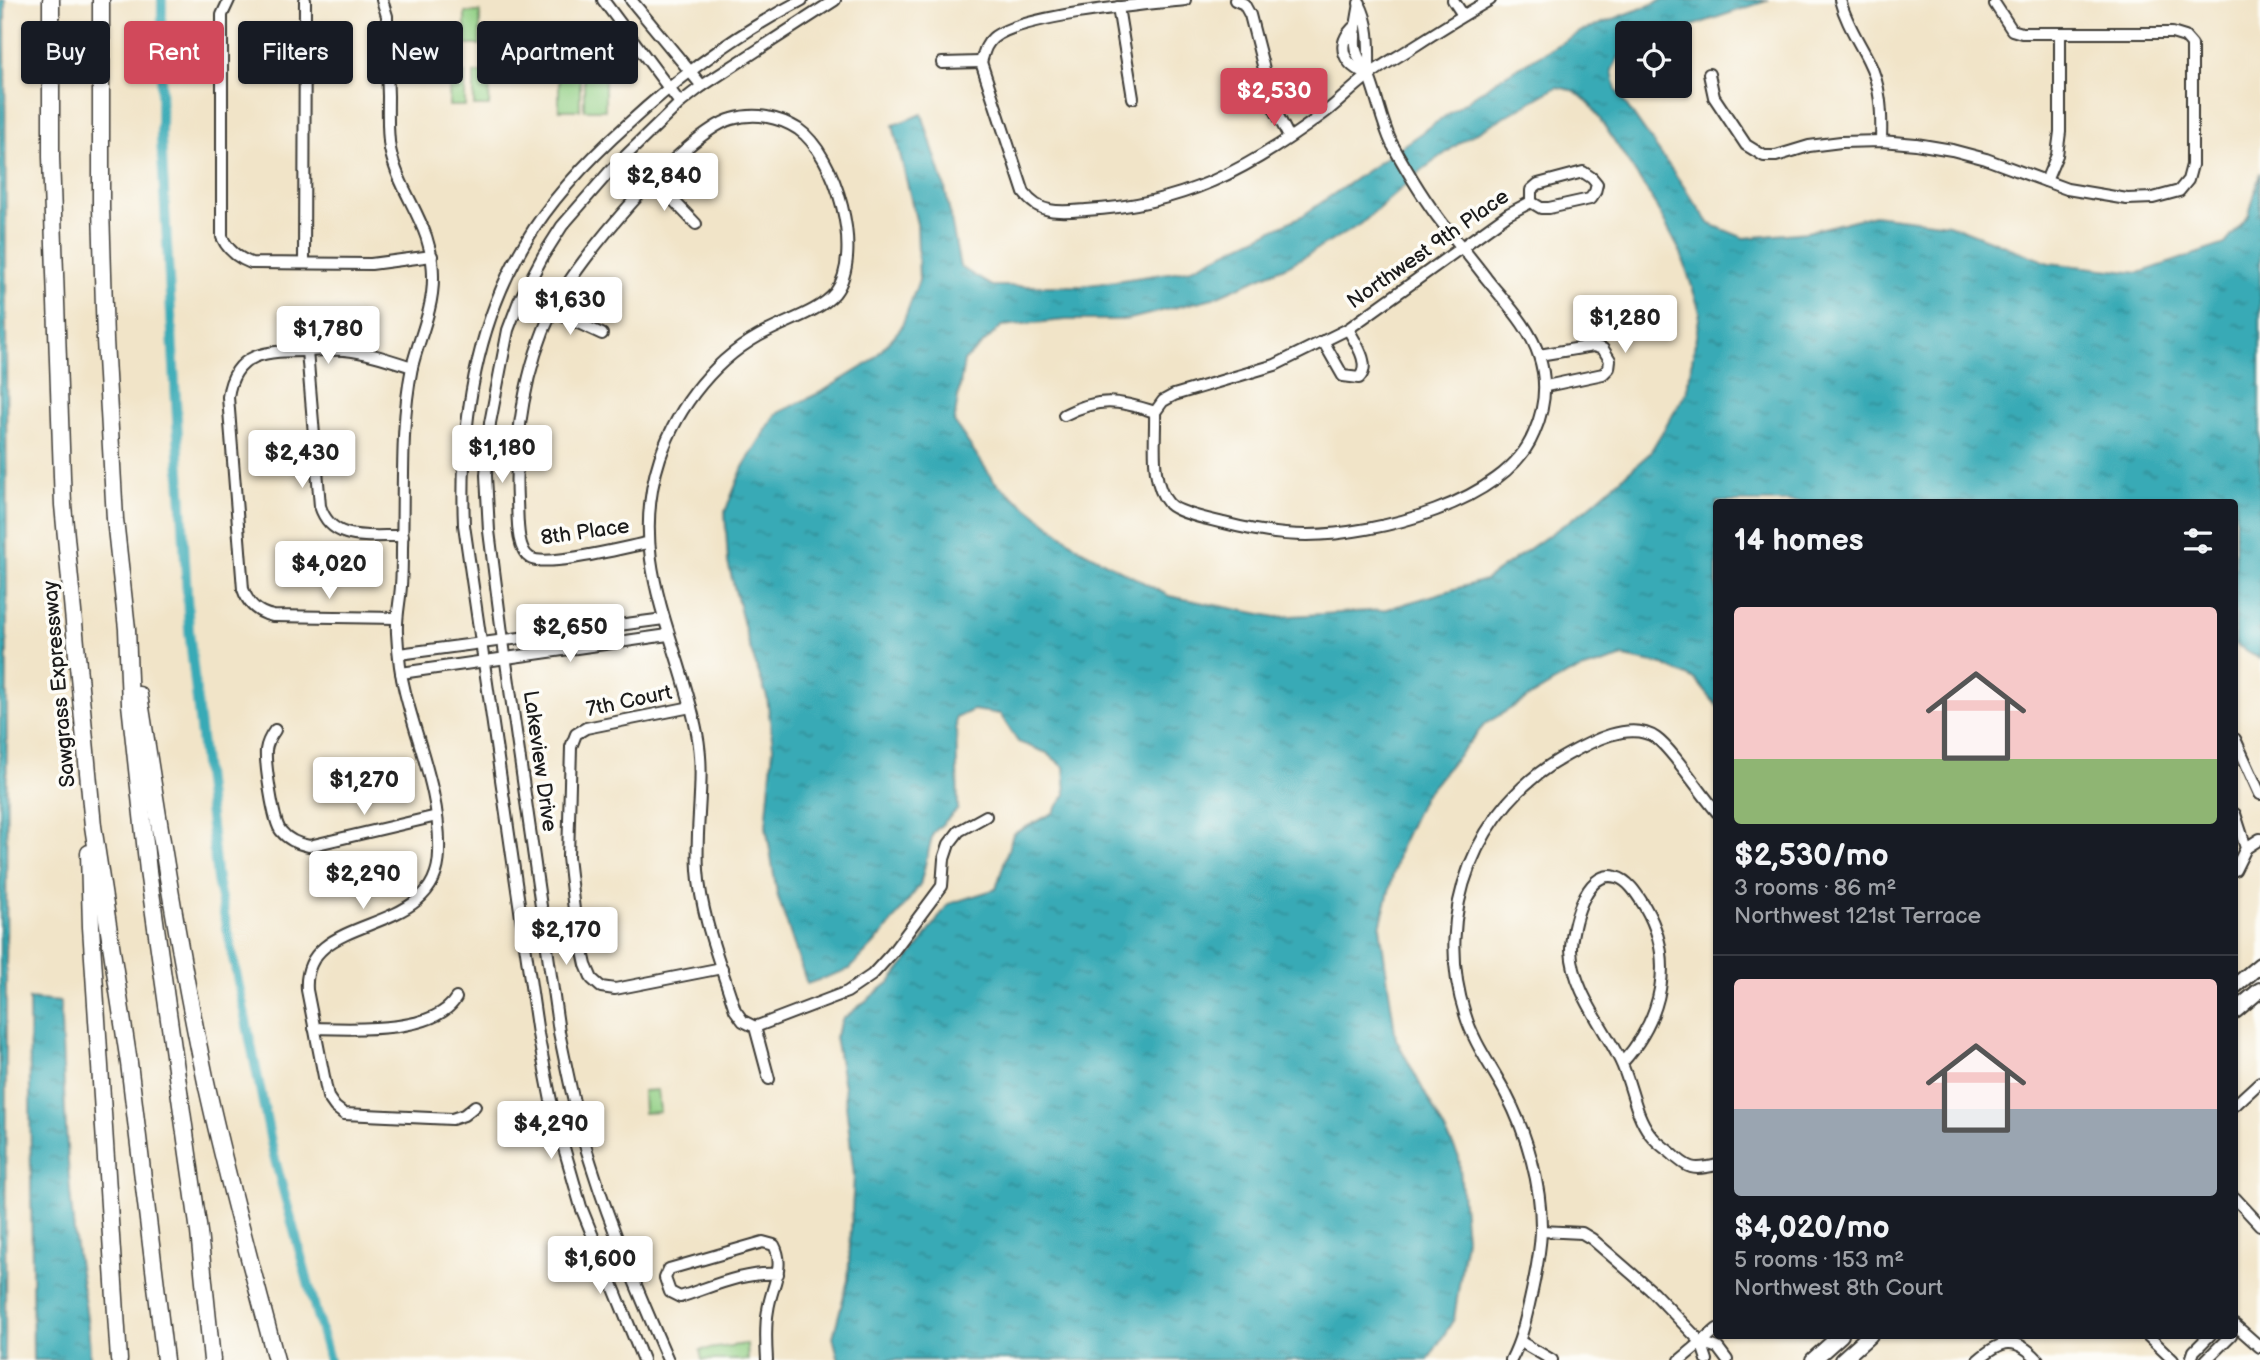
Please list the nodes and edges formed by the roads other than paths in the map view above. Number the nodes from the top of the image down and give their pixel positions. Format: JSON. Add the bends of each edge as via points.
{"nodes":[{"id":1,"x":51,"y":0,"type":"edge"},
{"id":2,"x":101,"y":0,"type":"edge"},
{"id":3,"x":229,"y":0,"type":"edge"},
{"id":4,"x":304,"y":0,"type":"edge"},
{"id":5,"x":382,"y":0,"type":"edge"},
{"id":6,"x":603,"y":0,"type":"edge"},
{"id":7,"x":631,"y":0,"type":"edge"},
{"id":8,"x":802,"y":0,"type":"edge"},
{"id":9,"x":835,"y":0,"type":"edge"},
{"id":10,"x":1185,"y":0,"type":"edge"},
{"id":11,"x":1453,"y":0,"type":"edge"},
{"id":12,"x":1490,"y":0,"type":"edge"},
{"id":13,"x":1840,"y":0,"type":"edge"},
{"id":14,"x":1240,"y":2,"type":"edge"},
{"id":15,"x":1358,"y":2,"type":"edge"},
{"id":16,"x":1995,"y":4,"type":"dead end"},
{"id":17,"x":1118,"y":7,"type":"junction"},
{"id":18,"x":1463,"y":15,"type":"junction"},
{"id":19,"x":2060,"y":33,"type":"junction"},
{"id":20,"x":981,"y":62,"type":"junction"},
{"id":21,"x":942,"y":63,"type":"dead end"},
{"id":22,"x":689,"y":71,"type":"junction"},
{"id":23,"x":1709,"y":74,"type":"dead end"},
{"id":24,"x":1369,"y":75,"type":"junction"},
{"id":25,"x":668,"y":86,"type":"junction"},
{"id":26,"x":702,"y":86,"type":"junction"},
{"id":27,"x":1133,"y":98,"type":"dead end"},
{"id":28,"x":680,"y":103,"type":"junction"},
{"id":29,"x":1289,"y":137,"type":"junction"},
{"id":30,"x":1881,"y":141,"type":"junction"},
{"id":31,"x":654,"y":180,"type":"junction"},
{"id":32,"x":2046,"y":181,"type":"junction"},
{"id":33,"x":1531,"y":202,"type":"junction"},
{"id":34,"x":696,"y":224,"type":"dead end"},
{"id":35,"x":525,"y":243,"type":"junction"},
{"id":36,"x":1462,"y":246,"type":"junction"},
{"id":37,"x":432,"y":256,"type":"junction"},
{"id":38,"x":543,"y":256,"type":"junction"},
{"id":39,"x":304,"y":263,"type":"junction"},
{"id":40,"x":552,"y":311,"type":"junction"},
{"id":41,"x":1348,"y":329,"type":"junction"},
{"id":42,"x":603,"y":334,"type":"dead end"},
{"id":43,"x":1323,"y":341,"type":"junction"},
{"id":44,"x":307,"y":351,"type":"junction"},
{"id":45,"x":1539,"y":355,"type":"junction"},
{"id":46,"x":412,"y":367,"type":"junction"},
{"id":47,"x":1546,"y":386,"type":"junction"},
{"id":48,"x":1155,"y":412,"type":"junction"},
{"id":49,"x":1064,"y":415,"type":"dead end"},
{"id":50,"x":403,"y":536,"type":"junction"},
{"id":51,"x":648,"y":543,"type":"junction"},
{"id":52,"x":397,"y":618,"type":"junction"},
{"id":53,"x":664,"y":619,"type":"junction"},
{"id":54,"x":127,"y":629,"type":"junction"},
{"id":55,"x":668,"y":635,"type":"junction"},
{"id":56,"x":503,"y":641,"type":"junction"},
{"id":57,"x":481,"y":643,"type":"junction"},
{"id":58,"x":399,"y":654,"type":"junction"},
{"id":59,"x":506,"y":659,"type":"junction"},
{"id":60,"x":484,"y":662,"type":"junction"},
{"id":61,"x":401,"y":673,"type":"junction"},
{"id":62,"x":691,"y":708,"type":"junction"},
{"id":63,"x":275,"y":730,"type":"dead end"},
{"id":64,"x":2238,"y":746,"type":"edge"},
{"id":65,"x":2260,"y":794,"type":"edge"},
{"id":66,"x":1713,"y":807,"type":"edge"},
{"id":67,"x":436,"y":816,"type":"junction"},
{"id":68,"x":986,"y":816,"type":"dead end"},
{"id":69,"x":2238,"y":823,"type":"edge"},
{"id":70,"x":93,"y":826,"type":"junction"},
{"id":71,"x":2260,"y":839,"type":"edge"},
{"id":72,"x":2246,"y":848,"type":"junction"},
{"id":73,"x":2238,"y":864,"type":"edge"},
{"id":74,"x":546,"y":936,"type":"junction"},
{"id":75,"x":524,"y":938,"type":"junction"},
{"id":76,"x":2260,"y":965,"type":"edge"},
{"id":77,"x":722,"y":968,"type":"junction"},
{"id":78,"x":2238,"y":983,"type":"edge"},
{"id":79,"x":2260,"y":990,"type":"edge"},
{"id":80,"x":456,"y":998,"type":"dead end"},
{"id":81,"x":2238,"y":1008,"type":"edge"},
{"id":82,"x":755,"y":1027,"type":"junction"},
{"id":83,"x":314,"y":1028,"type":"junction"},
{"id":84,"x":1622,"y":1063,"type":"junction"},
{"id":85,"x":769,"y":1079,"type":"dead end"},
{"id":86,"x":2258,"y":1088,"type":"edge"},
{"id":87,"x":2238,"y":1103,"type":"edge"},
{"id":88,"x":475,"y":1106,"type":"dead end"},
{"id":89,"x":1713,"y":1167,"type":"edge"},
{"id":90,"x":2238,"y":1201,"type":"edge"},
{"id":91,"x":2260,"y":1225,"type":"edge"},
{"id":92,"x":1541,"y":1231,"type":"junction"},
{"id":93,"x":778,"y":1275,"type":"junction"},
{"id":94,"x":1713,"y":1332,"type":"edge"},
{"id":95,"x":2238,"y":1332,"type":"edge"},
{"id":96,"x":1837,"y":1339,"type":"edge"},
{"id":97,"x":1866,"y":1339,"type":"edge"},
{"id":98,"x":2151,"y":1339,"type":"edge"},
{"id":99,"x":2206,"y":1339,"type":"edge"},
{"id":100,"x":2226,"y":1339,"type":"edge"},
{"id":101,"x":1521,"y":1342,"type":"junction"},
{"id":102,"x":1702,"y":1342,"type":"junction"},
{"id":103,"x":2260,"y":1347,"type":"edge"},
{"id":104,"x":119,"y":1360,"type":"edge"},
{"id":105,"x":165,"y":1360,"type":"edge"},
{"id":106,"x":212,"y":1360,"type":"edge"},
{"id":107,"x":276,"y":1360,"type":"edge"},
{"id":108,"x":643,"y":1360,"type":"edge"},
{"id":109,"x":668,"y":1360,"type":"edge"},
{"id":110,"x":767,"y":1360,"type":"edge"},
{"id":111,"x":1511,"y":1360,"type":"edge"},
{"id":112,"x":1552,"y":1360,"type":"edge"},
{"id":113,"x":1681,"y":1360,"type":"edge"},
{"id":114,"x":1707,"y":1360,"type":"edge"},
{"id":115,"x":1727,"y":1360,"type":"edge"},
{"id":116,"x":1813,"y":1360,"type":"edge"},
{"id":117,"x":1842,"y":1360,"type":"edge"},
{"id":118,"x":1978,"y":1360,"type":"edge"},
{"id":119,"x":2038,"y":1360,"type":"edge"},
{"id":120,"x":2173,"y":1360,"type":"edge"},
{"id":121,"x":2191,"y":1360,"type":"edge"},
{"id":122,"x":2206,"y":1360,"type":"edge"}],
"edges":[{"from":1,"to":70,"type":"highway","name":"Sawgrass Expressway","via":[[51,157],[63,505]]},
{"from":2,"to":54,"type":"highway","via":[[105,340],[115,519]]},
{"from":3,"to":39,"type":"street","via":[[222,15],[222,237],[233,253],[251,263]]},
{"from":4,"to":39,"type":"street"},
{"from":5,"to":37,"type":"street","via":[[387,16],[390,148]]},
{"from":6,"to":25,"type":"street"},
{"from":7,"to":22,"type":"street"},
{"from":8,"to":22,"type":"street","name":"Lakeview Drive","via":[[758,23]]},
{"from":9,"to":26,"type":"street","name":"Lakeview Drive"},
{"from":10,"to":17,"type":"street"},
{"from":11,"to":18,"type":"street"},
{"from":12,"to":18,"type":"street"},
{"from":13,"to":30,"type":"street","via":[[1878,89]]},
{"from":14,"to":29,"type":"street","via":[[1256,34],[1274,108]]},
{"from":15,"to":24,"type":"street","via":[[1366,17]]},
{"from":15,"to":24,"type":"street","via":[[1356,25],[1344,46],[1346,59],[1357,71]]},
{"from":16,"to":19,"type":"street","via":[[2012,30]]},
{"from":17,"to":20,"type":"street","via":[[1014,28],[995,37]]},
{"from":17,"to":27,"type":"street"},
{"from":18,"to":24,"type":"street"},
{"from":19,"to":32,"type":"street","via":[[2057,155]]},
{"from":19,"to":32,"type":"street","via":[[2172,33],[2185,37],[2192,45],[2192,164],[2179,191],[2152,198],[2093,195]]},
{"from":20,"to":21,"type":"street"},
{"from":20,"to":29,"type":"street","via":[[1024,192],[1031,202],[1054,212],[1153,202],[1234,172]]},
{"from":22,"to":25,"type":"street","name":"Lakeview Drive"},
{"from":22,"to":26,"type":"street"},
{"from":23,"to":30,"type":"street","via":[[1714,97],[1746,145],[1765,156],[1809,146]]},
{"from":24,"to":29,"type":"street"},
{"from":24,"to":36,"type":"street","via":[[1391,142],[1443,225]]},
{"from":25,"to":28,"type":"street"},
{"from":25,"to":35,"type":"street","name":"Lakeview Drive","via":[[579,172]]},
{"from":26,"to":28,"type":"street","name":"Lakeview Drive"},
{"from":28,"to":38,"type":"street","name":"Lakeview Drive","via":[[610,171],[562,226]]},
{"from":30,"to":32,"type":"street","via":[[1952,150]]},
{"from":31,"to":34,"type":"street"},
{"from":31,"to":40,"type":"street","via":[[566,283]]},
{"from":31,"to":51,"type":"street","via":[[714,126],[734,118],[783,120],[821,153],[836,186],[848,258],[834,294],[763,333],[727,358],[701,385],[676,421],[659,460],[650,501]]},
{"from":33,"to":33,"type":"street","name":"Northwest 9th Place","via":[[1531,190],[1538,184],[1583,172],[1597,184],[1590,199],[1549,208]]},
{"from":33,"to":36,"type":"street","name":"Northwest 9th Place"},
{"from":35,"to":38,"type":"street"},
{"from":35,"to":57,"type":"street","name":"Lakeview Drive","via":[[499,293],[479,352],[463,447],[464,525]]},
{"from":36,"to":41,"type":"street","name":"Northwest 9th Place"},
{"from":36,"to":45,"type":"street","via":[[1527,331]]},
{"from":37,"to":39,"type":"street","via":[[371,264]]},
{"from":37,"to":46,"type":"street","via":[[431,303]]},
{"from":38,"to":56,"type":"street","name":"Lakeview Drive","via":[[508,330],[490,423],[488,517]]},
{"from":40,"to":42,"type":"street"},
{"from":40,"to":51,"type":"street","name":"8th Place","via":[[536,351],[519,446],[516,482],[522,547],[528,557],[541,561]]},
{"from":41,"to":43,"type":"street","name":"Northwest 9th Place"},
{"from":41,"to":43,"type":"street","name":"Northwest 9th Place","via":[[1364,365],[1359,378],[1343,376]]},
{"from":43,"to":48,"type":"street","name":"Northwest 9th Place","via":[[1275,365],[1174,395]]},
{"from":44,"to":46,"type":"street","via":[[362,352]]},
{"from":44,"to":50,"type":"street","via":[[323,515],[337,531],[348,534]]},
{"from":44,"to":52,"type":"street","via":[[255,355],[240,366],[230,385],[243,589],[254,608],[273,616]]},
{"from":45,"to":47,"type":"street"},
{"from":45,"to":47,"type":"street","via":[[1593,346],[1603,349],[1610,360],[1603,374]]},
{"from":46,"to":50,"type":"street","via":[[403,457]]},
{"from":47,"to":48,"type":"street","via":[[1534,436],[1516,461],[1494,479],[1435,511],[1388,525],[1307,535],[1257,531],[1172,506],[1157,477]]},
{"from":48,"to":49,"type":"street","via":[[1109,402],[1085,404]]},
{"from":50,"to":52,"type":"street"},
{"from":51,"to":53,"type":"street"},
{"from":52,"to":58,"type":"street"},
{"from":53,"to":55,"type":"street"},
{"from":53,"to":56,"type":"street"},
{"from":54,"to":106,"type":"highway","via":[[141,817],[199,1231]]},
{"from":54,"to":107,"type":"highway","via":[[196,1034]]},
{"from":55,"to":59,"type":"street"},
{"from":55,"to":62,"type":"street"},
{"from":56,"to":57,"type":"street"},
{"from":56,"to":59,"type":"street","name":"Lakeview Drive"},
{"from":57,"to":58,"type":"street"},
{"from":57,"to":60,"type":"street","name":"Lakeview Drive"},
{"from":58,"to":61,"type":"street"},
{"from":59,"to":60,"type":"street"},
{"from":59,"to":74,"type":"street","name":"Lakeview Drive"},
{"from":60,"to":61,"type":"street"},
{"from":60,"to":75,"type":"street","name":"Lakeview Drive"},
{"from":61,"to":67,"type":"street","via":[[427,763]]},
{"from":62,"to":77,"type":"street","via":[[701,769],[698,875]]},
{"from":62,"to":77,"type":"street","name":"7th Court","via":[[586,728],[576,734],[571,747],[568,857],[574,910],[586,965],[601,987],[615,989]]},
{"from":63,"to":67,"type":"street","via":[[266,752],[275,821],[287,838],[298,844],[309,846]]},
{"from":64,"to":65,"type":"street"},
{"from":66,"to":92,"type":"street","via":[[1657,738],[1639,731],[1618,733],[1585,744],[1521,787],[1498,812],[1476,849],[1459,894],[1456,975],[1480,1052],[1507,1095],[1527,1142]]},
{"from":67,"to":83,"type":"street","via":[[439,857],[425,894],[390,917],[336,939],[315,955],[306,978]]},
{"from":68,"to":82,"type":"street","via":[[958,831],[944,859],[942,886],[872,975],[847,992]]},
{"from":69,"to":72,"type":"street"},
{"from":70,"to":104,"type":"highway","via":[[91,927]]},
{"from":70,"to":105,"type":"highway","name":"Sawgrass Expressway","via":[[129,1063]]},
{"from":71,"to":72,"type":"street"},
{"from":72,"to":73,"type":"street"},
{"from":74,"to":75,"type":"street"},
{"from":74,"to":109,"type":"street","name":"Lakeview Drive","via":[[564,1055],[590,1163]]},
{"from":75,"to":108,"type":"street","name":"Lakeview Drive","via":[[538,1034],[568,1166]]},
{"from":76,"to":78,"type":"main road"},
{"from":77,"to":82,"type":"street","via":[[735,1010]]},
{"from":79,"to":81,"type":"main road"},
{"from":80,"to":83,"type":"street","via":[[440,1015],[386,1028]]},
{"from":82,"to":85,"type":"street"},
{"from":83,"to":88,"type":"street","via":[[328,1097],[344,1114],[452,1119]]},
{"from":84,"to":84,"type":"street","via":[[1639,1044],[1660,991],[1662,967],[1653,921],[1639,898],[1618,877],[1608,876],[1588,890],[1580,906],[1571,943],[1572,964],[1577,984]]},
{"from":84,"to":89,"type":"street","via":[[1650,1135],[1684,1165],[1697,1170]]},
{"from":86,"to":87,"type":"street"},
{"from":90,"to":91,"type":"street"},
{"from":92,"to":101,"type":"street"},
{"from":92,"to":102,"type":"street","via":[[1582,1233],[1592,1239]]},
{"from":93,"to":93,"type":"street","via":[[780,1256],[774,1245],[763,1242],[669,1269],[665,1278],[670,1292],[680,1297],[752,1275]]},
{"from":93,"to":110,"type":"street","via":[[768,1310]]},
{"from":94,"to":102,"type":"street"},
{"from":95,"to":103,"type":"street"},
{"from":96,"to":116,"type":"main road"},
{"from":97,"to":117,"type":"main road"},
{"from":98,"to":120,"type":"street"},
{"from":99,"to":121,"type":"street"},
{"from":100,"to":122,"type":"street"},
{"from":101,"to":111,"type":"street"},
{"from":101,"to":112,"type":"street"},
{"from":102,"to":113,"type":"street"},
{"from":102,"to":114,"type":"street"},
{"from":102,"to":115,"type":"street","via":[[1718,1349]]},
{"from":118,"to":119,"type":"street","via":[[1992,1347],[2007,1343],[2025,1346]]}]}
